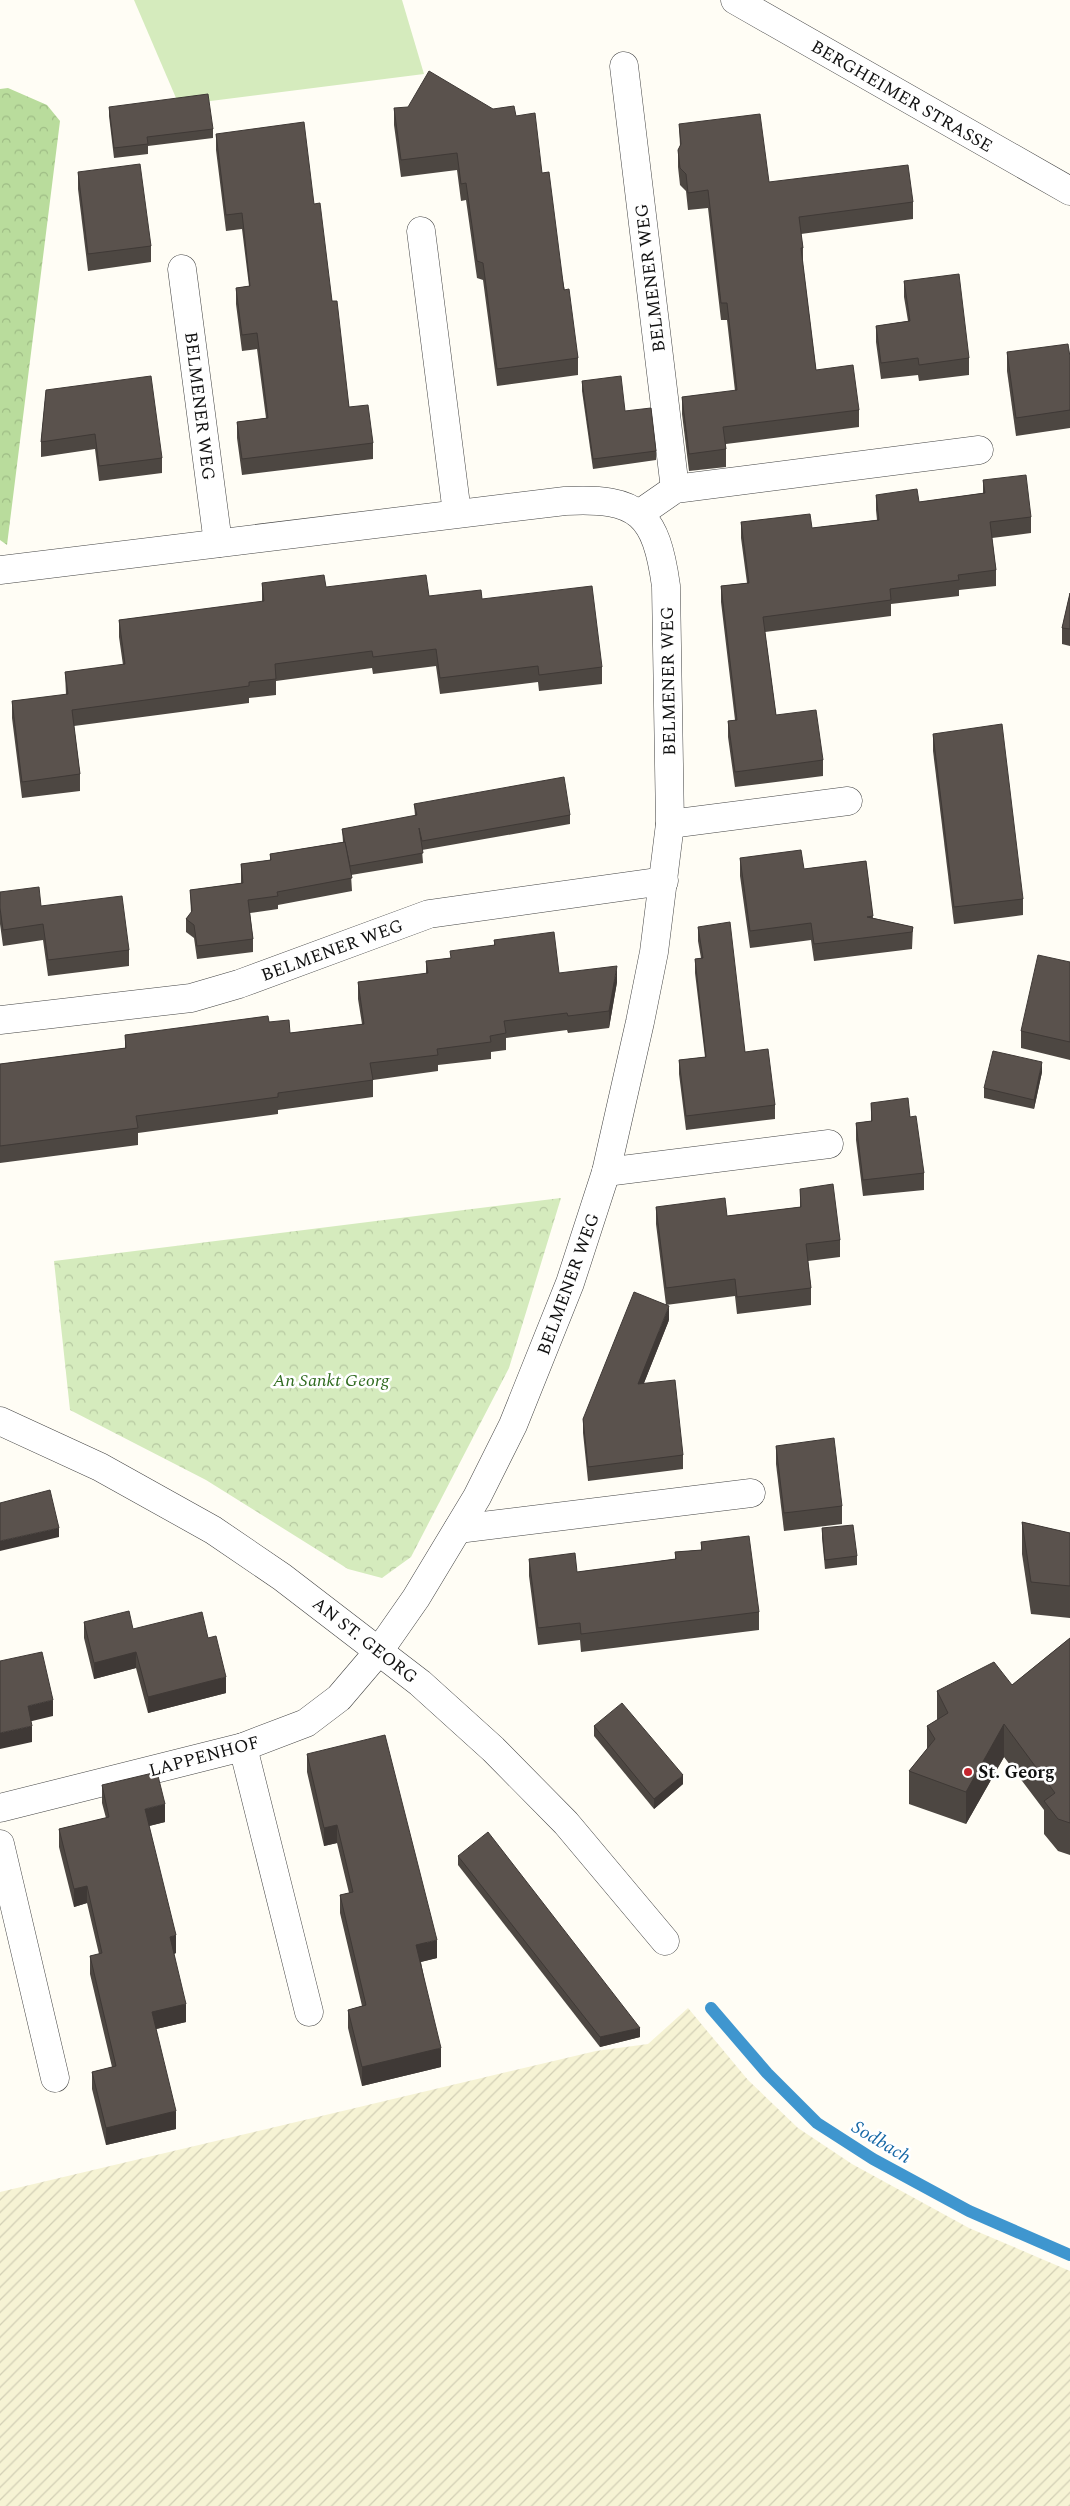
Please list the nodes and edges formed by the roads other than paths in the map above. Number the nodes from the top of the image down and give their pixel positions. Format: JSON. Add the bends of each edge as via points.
{"nodes":[{"id":1,"x":735,"y":0,"type":"edge"},
{"id":2,"x":624,"y":66,"type":"dead end"},
{"id":3,"x":1070,"y":191,"type":"edge"},
{"id":4,"x":420,"y":231,"type":"dead end"},
{"id":5,"x":182,"y":269,"type":"dead end"},
{"id":6,"x":979,"y":450,"type":"dead end"},
{"id":7,"x":675,"y":489,"type":"junction"},
{"id":8,"x":457,"y":513,"type":"junction"},
{"id":9,"x":640,"y":514,"type":"junction"},
{"id":10,"x":218,"y":543,"type":"junction"},
{"id":11,"x":0,"y":570,"type":"edge"},
{"id":12,"x":848,"y":801,"type":"dead end"},
{"id":13,"x":670,"y":824,"type":"junction"},
{"id":14,"x":664,"y":881,"type":"junction"},
{"id":15,"x":0,"y":1020,"type":"edge"},
{"id":16,"x":829,"y":1144,"type":"dead end"},
{"id":17,"x":606,"y":1172,"type":"junction"},
{"id":18,"x":0,"y":1420,"type":"edge"},
{"id":19,"x":751,"y":1493,"type":"dead end"},
{"id":20,"x":458,"y":1529,"type":"junction"},
{"id":21,"x":379,"y":1651,"type":"junction"},
{"id":22,"x":243,"y":1747,"type":"junction"},
{"id":23,"x":0,"y":1808,"type":"edge"},
{"id":24,"x":0,"y":1844,"type":"edge"},
{"id":25,"x":665,"y":1941,"type":"dead end"},
{"id":26,"x":309,"y":2012,"type":"dead end"},
{"id":27,"x":55,"y":2078,"type":"dead end"}],
"edges":[{"from":1,"to":3,"type":"street","name":"BERGHEIMER STRASSE"},
{"from":2,"to":7,"type":"street","name":"BELMENER WEG"},
{"from":4,"to":8,"type":"street"},
{"from":5,"to":10,"type":"street","name":"BELMENER WEG"},
{"from":6,"to":7,"type":"street"},
{"from":7,"to":9,"type":"street"},
{"from":8,"to":9,"type":"street","name":"BELMENER WEG","via":[[587,500],[617,503]]},
{"from":8,"to":10,"type":"street","name":"BELMENER WEG"},
{"from":9,"to":13,"type":"street","name":"BELMENER WEG","via":[[654,533],[666,586]]},
{"from":10,"to":11,"type":"street","name":"BELMENER WEG"},
{"from":12,"to":13,"type":"street"},
{"from":13,"to":14,"type":"street","name":"BELMENER WEG"},
{"from":14,"to":15,"type":"street","name":"BELMENER WEG","via":[[429,914],[239,984],[191,998]]},
{"from":14,"to":17,"type":"street","name":"BELMENER WEG","via":[[640,1022]]},
{"from":16,"to":17,"type":"street"},
{"from":17,"to":20,"type":"street","name":"BELMENER WEG","via":[[570,1283],[530,1387],[496,1460]]},
{"from":18,"to":21,"type":"street","name":"AN ST. GEORG","via":[[100,1467],[213,1530],[282,1577]]},
{"from":19,"to":20,"type":"street"},
{"from":20,"to":21,"type":"street","name":"BELMENER WEG"},
{"from":21,"to":22,"type":"street","name":"LAPPENHOF","via":[[339,1698],[306,1723]]},
{"from":21,"to":25,"type":"street","name":"AN ST. GEORG","via":[[458,1715],[523,1779],[566,1823]]},
{"from":22,"to":23,"type":"street","name":"LAPPENHOF"},
{"from":22,"to":26,"type":"street"},
{"from":24,"to":27,"type":"street"}]}
